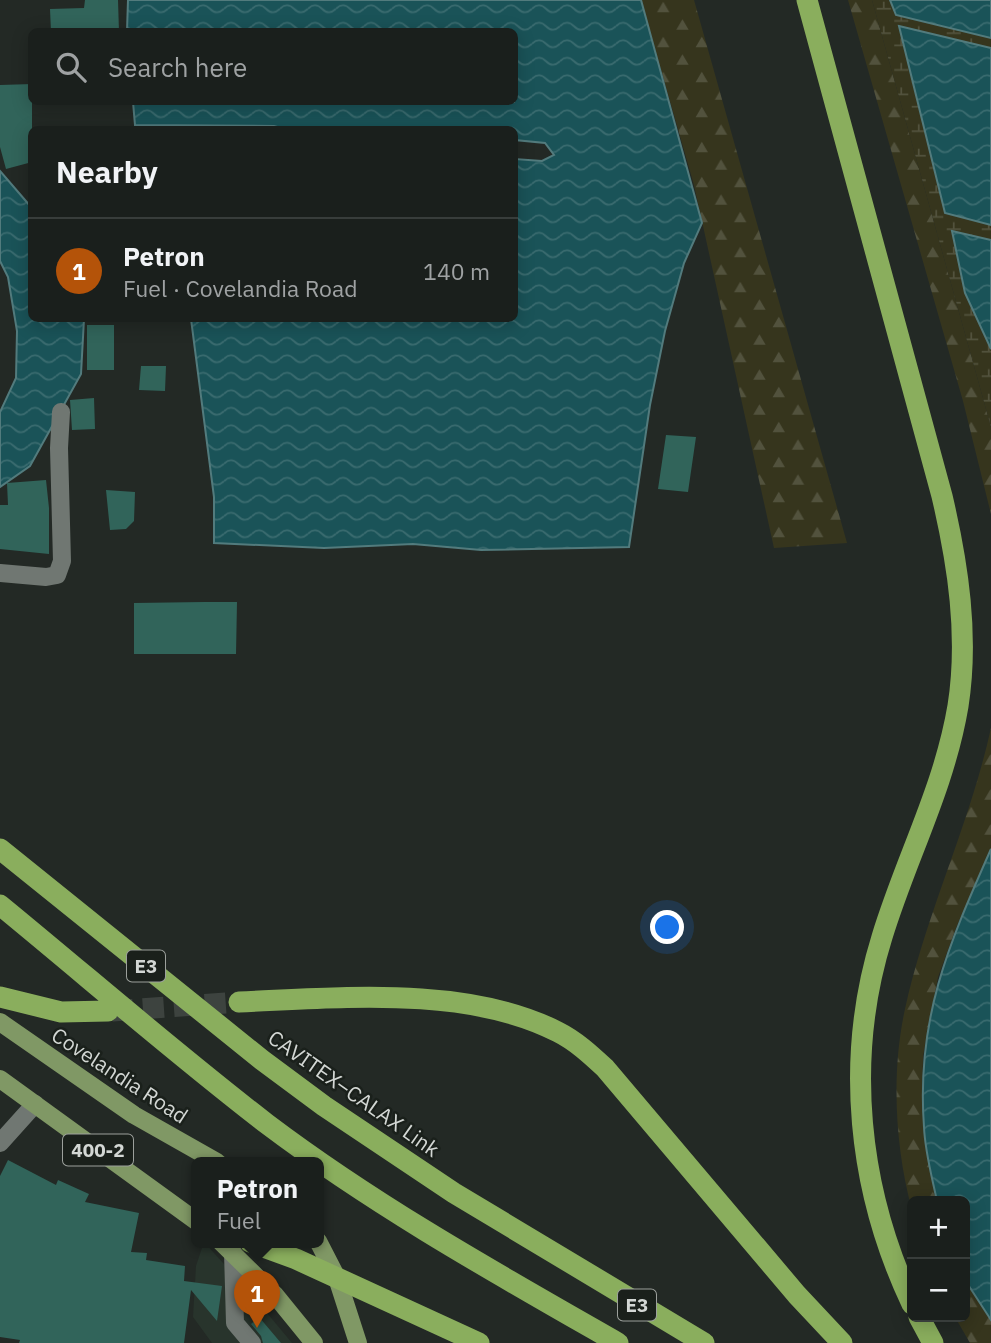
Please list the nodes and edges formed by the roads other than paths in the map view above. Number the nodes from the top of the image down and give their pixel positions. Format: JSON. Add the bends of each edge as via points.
{"nodes":[{"id":1,"x":807,"y":0,"type":"edge"},
{"id":2,"x":61,"y":412,"type":"dead end"},
{"id":3,"x":0,"y":573,"type":"edge"},
{"id":4,"x":0,"y":849,"type":"edge"},
{"id":5,"x":0,"y":905,"type":"edge"},
{"id":6,"x":0,"y":997,"type":"edge"},
{"id":7,"x":239,"y":1002,"type":"tunnel mouth"},
{"id":8,"x":108,"y":1011,"type":"tunnel mouth"},
{"id":9,"x":0,"y":1022,"type":"edge"},
{"id":10,"x":0,"y":1079,"type":"edge"},
{"id":11,"x":35,"y":1104,"type":"junction"},
{"id":12,"x":0,"y":1143,"type":"edge"},
{"id":13,"x":208,"y":1157,"type":"edge"},
{"id":14,"x":317,"y":1157,"type":"edge"},
{"id":15,"x":324,"y":1162,"type":"edge"},
{"id":16,"x":191,"y":1217,"type":"edge"},
{"id":17,"x":235,"y":1248,"type":"edge"},
{"id":18,"x":237,"y":1248,"type":"edge"},
{"id":19,"x":244,"y":1248,"type":"edge"},
{"id":20,"x":322,"y":1248,"type":"edge"},
{"id":21,"x":337,"y":1278,"type":"junction"},
{"id":22,"x":907,"y":1293,"type":"edge"},
{"id":23,"x":922,"y":1322,"type":"edge"},
{"id":24,"x":252,"y":1343,"type":"edge"},
{"id":25,"x":314,"y":1343,"type":"edge"},
{"id":26,"x":358,"y":1343,"type":"edge"},
{"id":27,"x":479,"y":1343,"type":"edge"},
{"id":28,"x":618,"y":1343,"type":"edge"},
{"id":29,"x":704,"y":1343,"type":"edge"},
{"id":30,"x":842,"y":1343,"type":"edge"},
{"id":31,"x":933,"y":1343,"type":"edge"}],
"edges":[{"from":1,"to":22,"type":"highway","via":[[939,484],[960,586],[961,672],[950,741],[942,777],[882,936],[862,1036],[860,1088],[867,1163],[885,1235]]},
{"from":2,"to":3,"type":"street","via":[[62,561],[57,575]]},
{"from":4,"to":29,"type":"highway","name":"CAVITEX–CALAX Link","number":"E3","via":[[292,1083],[454,1193]]},
{"from":5,"to":14,"type":"highway","number":"E3","via":[[268,1124]]},
{"from":6,"to":8,"type":"highway","via":[[61,1012]]},
{"from":7,"to":30,"type":"highway","via":[[446,1002],[510,1013],[560,1033],[605,1068]]},
{"from":9,"to":13,"type":"main road","name":"Covelandia Road","number":"400-2","via":[[134,1115]]},
{"from":10,"to":11,"type":"main road","number":"400-2"},
{"from":11,"to":12,"type":"street"},
{"from":11,"to":16,"type":"main road","number":"400-2"},
{"from":15,"to":28,"type":"highway","number":"E3","via":[[427,1231]]},
{"from":17,"to":24,"type":"street","via":[[235,1323]]},
{"from":18,"to":25,"type":"main road"},
{"from":19,"to":21,"type":"highway","via":[[296,1259]]},
{"from":20,"to":21,"type":"main road"},
{"from":21,"to":26,"type":"main road"},
{"from":21,"to":27,"type":"highway"},
{"from":23,"to":31,"type":"highway"}]}
